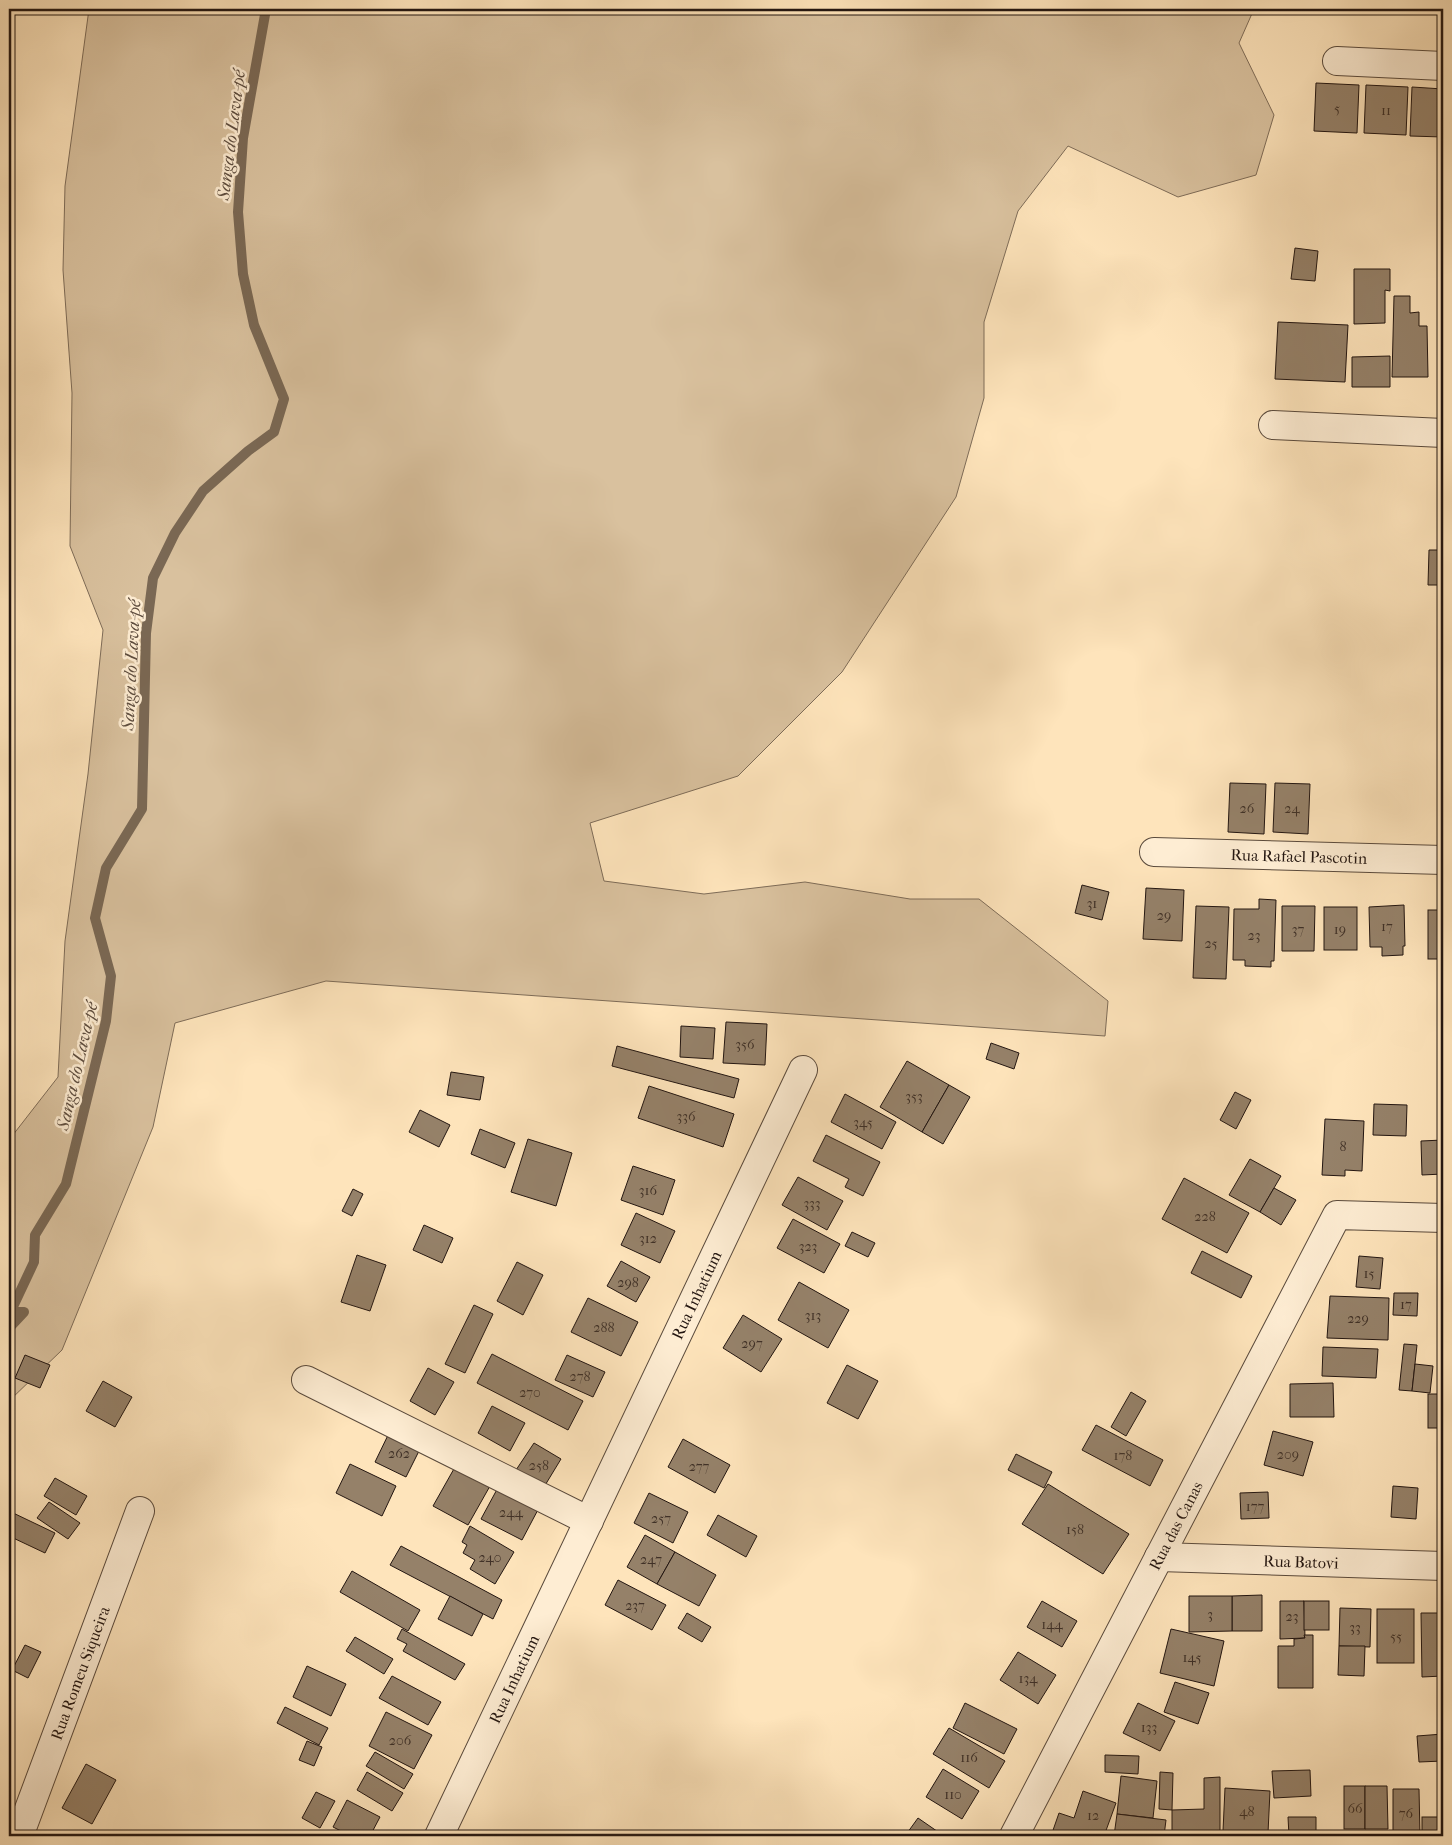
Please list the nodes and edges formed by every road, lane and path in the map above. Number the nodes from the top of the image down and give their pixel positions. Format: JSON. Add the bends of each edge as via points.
{"nodes":[{"id":1,"x":1337,"y":61,"type":"dead end"},
{"id":2,"x":1443,"y":66,"type":"edge"},
{"id":3,"x":1273,"y":425,"type":"dead end"},
{"id":4,"x":1443,"y":433,"type":"edge"},
{"id":5,"x":1154,"y":852,"type":"dead end"},
{"id":6,"x":1443,"y":860,"type":"edge"},
{"id":7,"x":803,"y":1070,"type":"dead end"},
{"id":8,"x":1443,"y":1218,"type":"edge"},
{"id":9,"x":306,"y":1380,"type":"dead end"},
{"id":10,"x":140,"y":1511,"type":"dead end"},
{"id":11,"x":589,"y":1521,"type":"junction"},
{"id":12,"x":1159,"y":1557,"type":"junction"},
{"id":13,"x":1443,"y":1566,"type":"edge"},
{"id":14,"x":19,"y":1836,"type":"edge"},
{"id":15,"x":439,"y":1836,"type":"edge"},
{"id":16,"x":1014,"y":1836,"type":"edge"}],
"edges":[{"from":1,"to":2,"type":"street"},
{"from":3,"to":4,"type":"street"},
{"from":5,"to":6,"type":"street","name":"Rua Rafael Pascotin"},
{"from":7,"to":11,"type":"street","name":"Rua Inhatium"},
{"from":8,"to":12,"type":"street","name":"Rua das Canas","via":[[1337,1215]]},
{"from":9,"to":11,"type":"street"},
{"from":10,"to":14,"type":"street","name":"Rua Romeu Siqueira"},
{"from":11,"to":15,"type":"street","name":"Rua Inhatium"},
{"from":12,"to":13,"type":"street","name":"Rua Batovi"},
{"from":12,"to":16,"type":"street","name":"Rua das Canas"}]}
